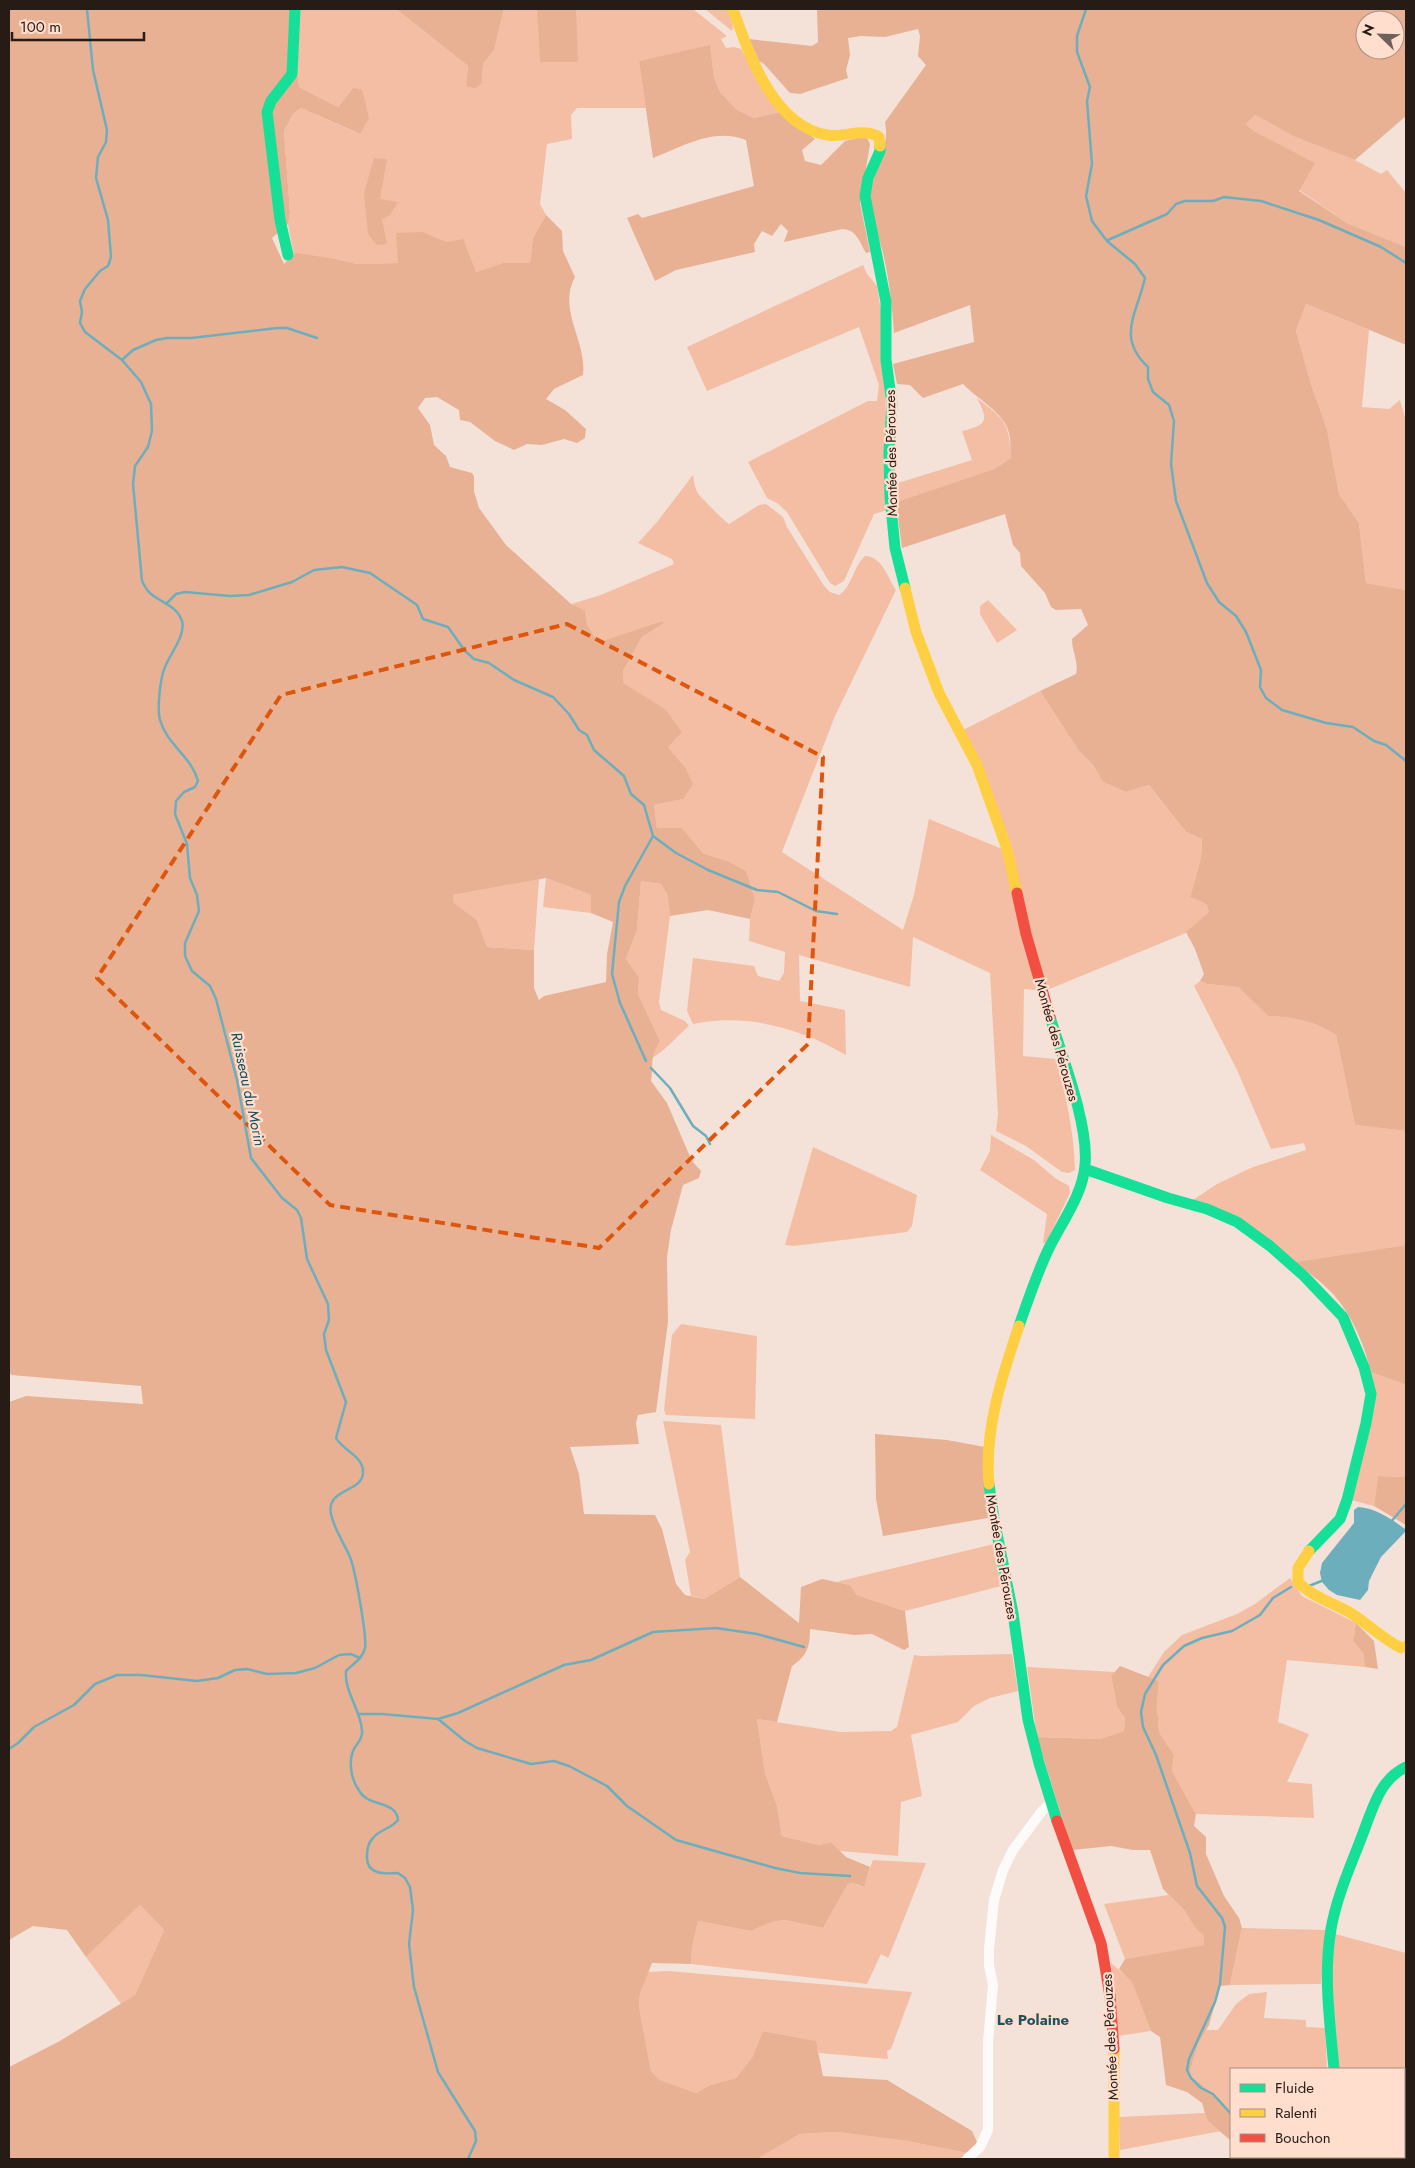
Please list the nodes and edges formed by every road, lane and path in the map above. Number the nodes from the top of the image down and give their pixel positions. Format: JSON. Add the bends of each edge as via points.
{"nodes":[{"id":1,"x":295,"y":9,"type":"edge"},
{"id":2,"x":733,"y":9,"type":"edge"},
{"id":3,"x":288,"y":255,"type":"dead end"},
{"id":4,"x":1085,"y":1169,"type":"junction"},
{"id":5,"x":1406,"y":1646,"type":"edge"},
{"id":6,"x":1406,"y":1767,"type":"edge"},
{"id":7,"x":1051,"y":1803,"type":"junction"},
{"id":8,"x":1334,"y":2068,"type":"edge"},
{"id":9,"x":967,"y":2159,"type":"edge"},
{"id":10,"x":1114,"y":2159,"type":"edge"}],
"edges":[{"from":1,"to":3,"type":"street","via":[[292,74],[271,101],[267,112],[280,220]]},
{"from":2,"to":4,"type":"street","name":"Montée des Pérouzes","via":[[745,45],[770,92],[785,112],[816,134],[835,136],[868,131],[879,137],[880,151],[868,178],[865,196],[886,302],[886,360],[892,404],[888,452],[895,548],[916,632],[938,693],[977,765],[1007,849],[1026,934],[1078,1111]]},
{"from":4,"to":5,"type":"street","via":[[1237,1222],[1304,1276],[1343,1317],[1364,1367],[1370,1394],[1366,1423],[1340,1519],[1305,1556],[1298,1568],[1298,1582],[1307,1593],[1346,1610],[1386,1641],[1401,1648]]},
{"from":4,"to":7,"type":"street","name":"Montée des Pérouzes","via":[[1045,1258],[1008,1358],[989,1443],[990,1500],[996,1536],[1010,1595],[1032,1736]]},
{"from":6,"to":8,"type":"street","via":[[1392,1776],[1378,1796],[1335,1909],[1328,1969]]},
{"from":7,"to":9,"type":"street","via":[[1012,1850],[994,1900],[989,1950],[993,1985],[988,2042],[988,2130],[980,2148]]},
{"from":7,"to":10,"type":"street","name":"Montée des Pérouzes","via":[[1106,1963],[1112,2033]]}]}
